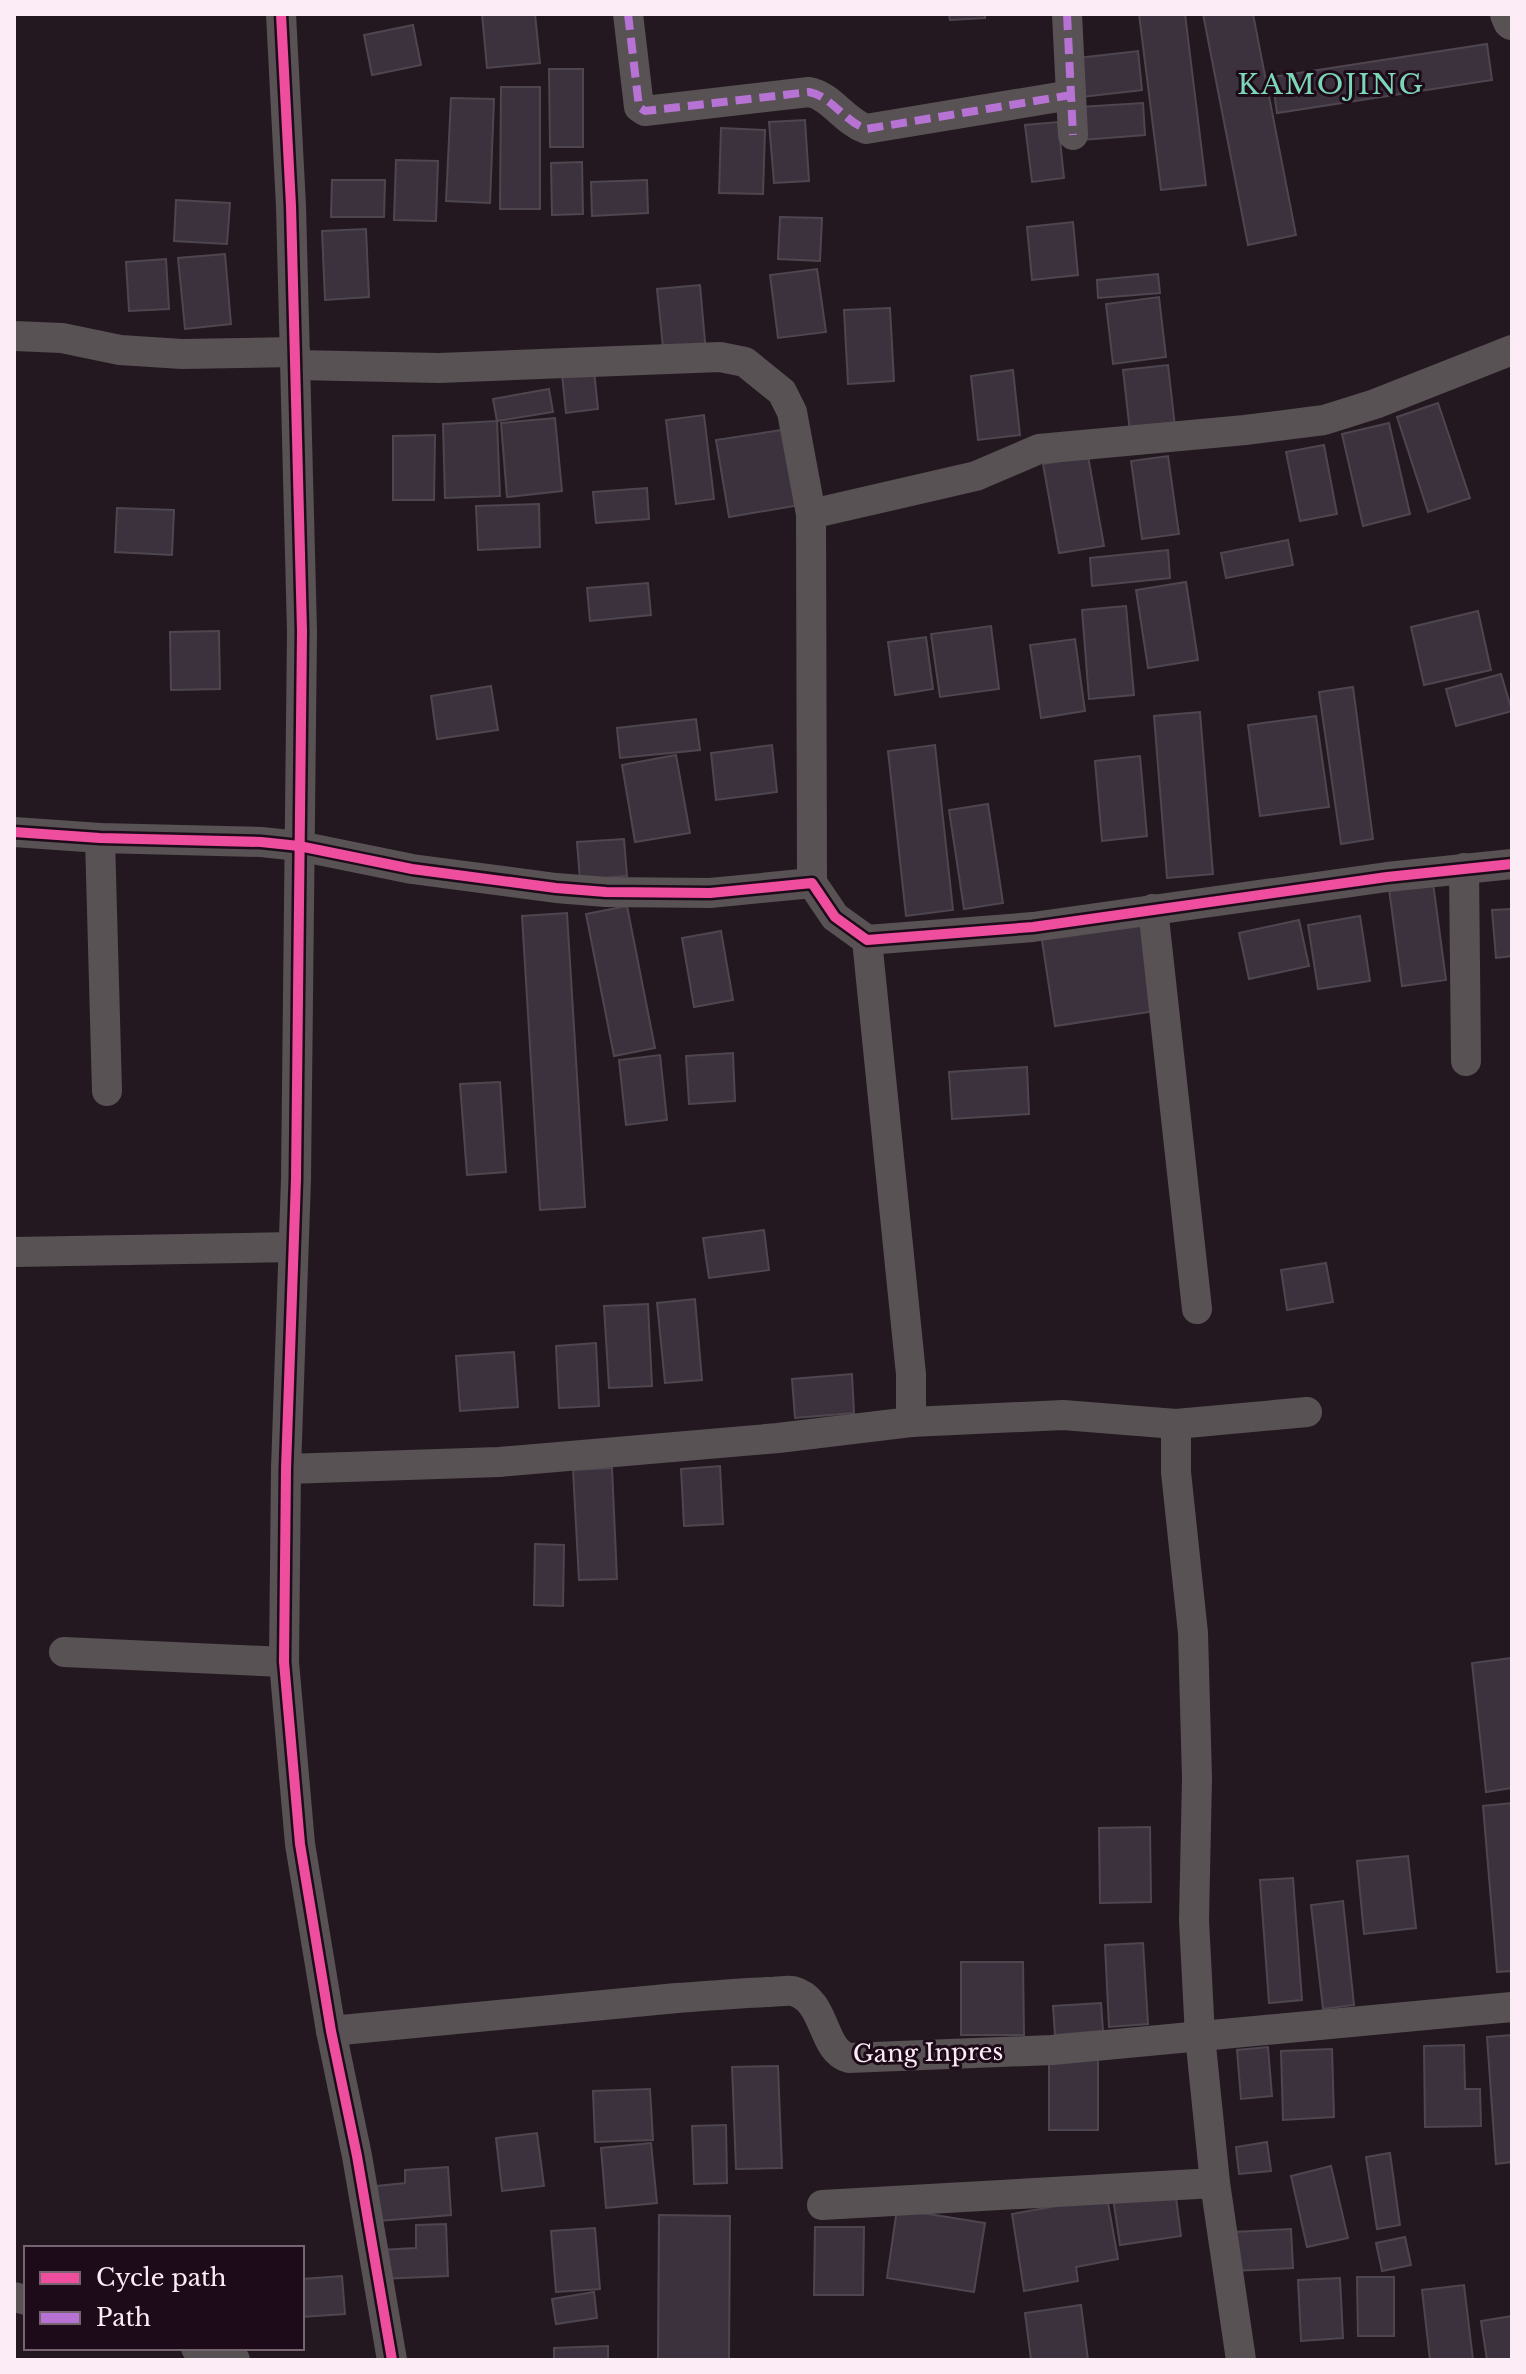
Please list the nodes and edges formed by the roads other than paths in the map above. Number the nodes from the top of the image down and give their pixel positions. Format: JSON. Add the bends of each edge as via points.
{"nodes":[{"id":1,"x":281,"y":14,"type":"edge"},
{"id":2,"x":628,"y":14,"type":"edge"},
{"id":3,"x":1067,"y":14,"type":"edge"},
{"id":4,"x":1509,"y":14,"type":"edge"},
{"id":5,"x":1512,"y":21,"type":"edge"},
{"id":6,"x":1071,"y":95,"type":"junction"},
{"id":7,"x":1073,"y":135,"type":"dead end"},
{"id":8,"x":14,"y":336,"type":"edge"},
{"id":9,"x":1512,"y":350,"type":"edge"},
{"id":10,"x":295,"y":358,"type":"junction"},
{"id":11,"x":811,"y":514,"type":"junction"},
{"id":12,"x":14,"y":832,"type":"edge"},
{"id":13,"x":100,"y":838,"type":"junction"},
{"id":14,"x":299,"y":846,"type":"junction"},
{"id":15,"x":1512,"y":864,"type":"edge"},
{"id":16,"x":1464,"y":868,"type":"junction"},
{"id":17,"x":812,"y":883,"type":"junction"},
{"id":18,"x":1153,"y":909,"type":"junction"},
{"id":19,"x":867,"y":940,"type":"junction"},
{"id":20,"x":1466,"y":1061,"type":"dead end"},
{"id":21,"x":107,"y":1091,"type":"dead end"},
{"id":22,"x":293,"y":1247,"type":"junction"},
{"id":23,"x":14,"y":1252,"type":"edge"},
{"id":24,"x":1197,"y":1309,"type":"dead end"},
{"id":25,"x":1307,"y":1412,"type":"dead end"},
{"id":26,"x":911,"y":1422,"type":"junction"},
{"id":27,"x":1176,"y":1424,"type":"junction"},
{"id":28,"x":286,"y":1469,"type":"junction"},
{"id":29,"x":64,"y":1652,"type":"dead end"},
{"id":30,"x":284,"y":1662,"type":"junction"},
{"id":31,"x":1512,"y":2007,"type":"edge"},
{"id":32,"x":331,"y":2031,"type":"junction"},
{"id":33,"x":1200,"y":2036,"type":"junction"},
{"id":34,"x":1215,"y":2183,"type":"junction"},
{"id":35,"x":822,"y":2205,"type":"dead end"},
{"id":36,"x":202,"y":2350,"type":"edge"},
{"id":37,"x":235,"y":2360,"type":"edge"},
{"id":38,"x":392,"y":2360,"type":"edge"},
{"id":39,"x":1241,"y":2360,"type":"edge"}],
"edges":[{"from":1,"to":10,"type":"street"},
{"from":2,"to":6,"type":"street","via":[[639,107],[645,111],[809,92],[866,129]]},
{"from":3,"to":6,"type":"street"},
{"from":4,"to":5,"type":"street"},
{"from":6,"to":7,"type":"street"},
{"from":8,"to":10,"type":"street","via":[[62,338],[120,350]]},
{"from":9,"to":11,"type":"street","via":[[1324,420],[1039,449],[976,476]]},
{"from":10,"to":11,"type":"street","via":[[439,368],[720,357],[745,362],[782,392],[792,412]]},
{"from":10,"to":14,"type":"street","via":[[302,631]]},
{"from":11,"to":17,"type":"street"},
{"from":12,"to":13,"type":"street"},
{"from":13,"to":14,"type":"street"},
{"from":13,"to":21,"type":"street"},
{"from":14,"to":17,"type":"street","via":[[412,869],[581,890],[710,893]]},
{"from":14,"to":22,"type":"street"},
{"from":15,"to":16,"type":"street"},
{"from":16,"to":18,"type":"street"},
{"from":16,"to":20,"type":"street"},
{"from":17,"to":19,"type":"street","via":[[835,917]]},
{"from":18,"to":19,"type":"street","via":[[1033,927]]},
{"from":18,"to":24,"type":"street"},
{"from":19,"to":26,"type":"street","via":[[911,1374]]},
{"from":22,"to":23,"type":"street"},
{"from":22,"to":28,"type":"street"},
{"from":25,"to":27,"type":"street"},
{"from":26,"to":27,"type":"street","via":[[1063,1415]]},
{"from":26,"to":28,"type":"street","via":[[514,1461]]},
{"from":27,"to":33,"type":"street","via":[[1193,1633]]},
{"from":28,"to":30,"type":"street"},
{"from":29,"to":30,"type":"street"},
{"from":30,"to":32,"type":"street","via":[[300,1844]]},
{"from":31,"to":33,"type":"street","name":"Gang Inpres"},
{"from":32,"to":33,"type":"street","name":"Gang Inpres","via":[[793,1991],[814,2006],[839,2054],[849,2058],[1052,2050]]},
{"from":32,"to":38,"type":"street"},
{"from":33,"to":34,"type":"street"},
{"from":34,"to":35,"type":"street"},
{"from":34,"to":39,"type":"street"},
{"from":36,"to":37,"type":"street"}]}
